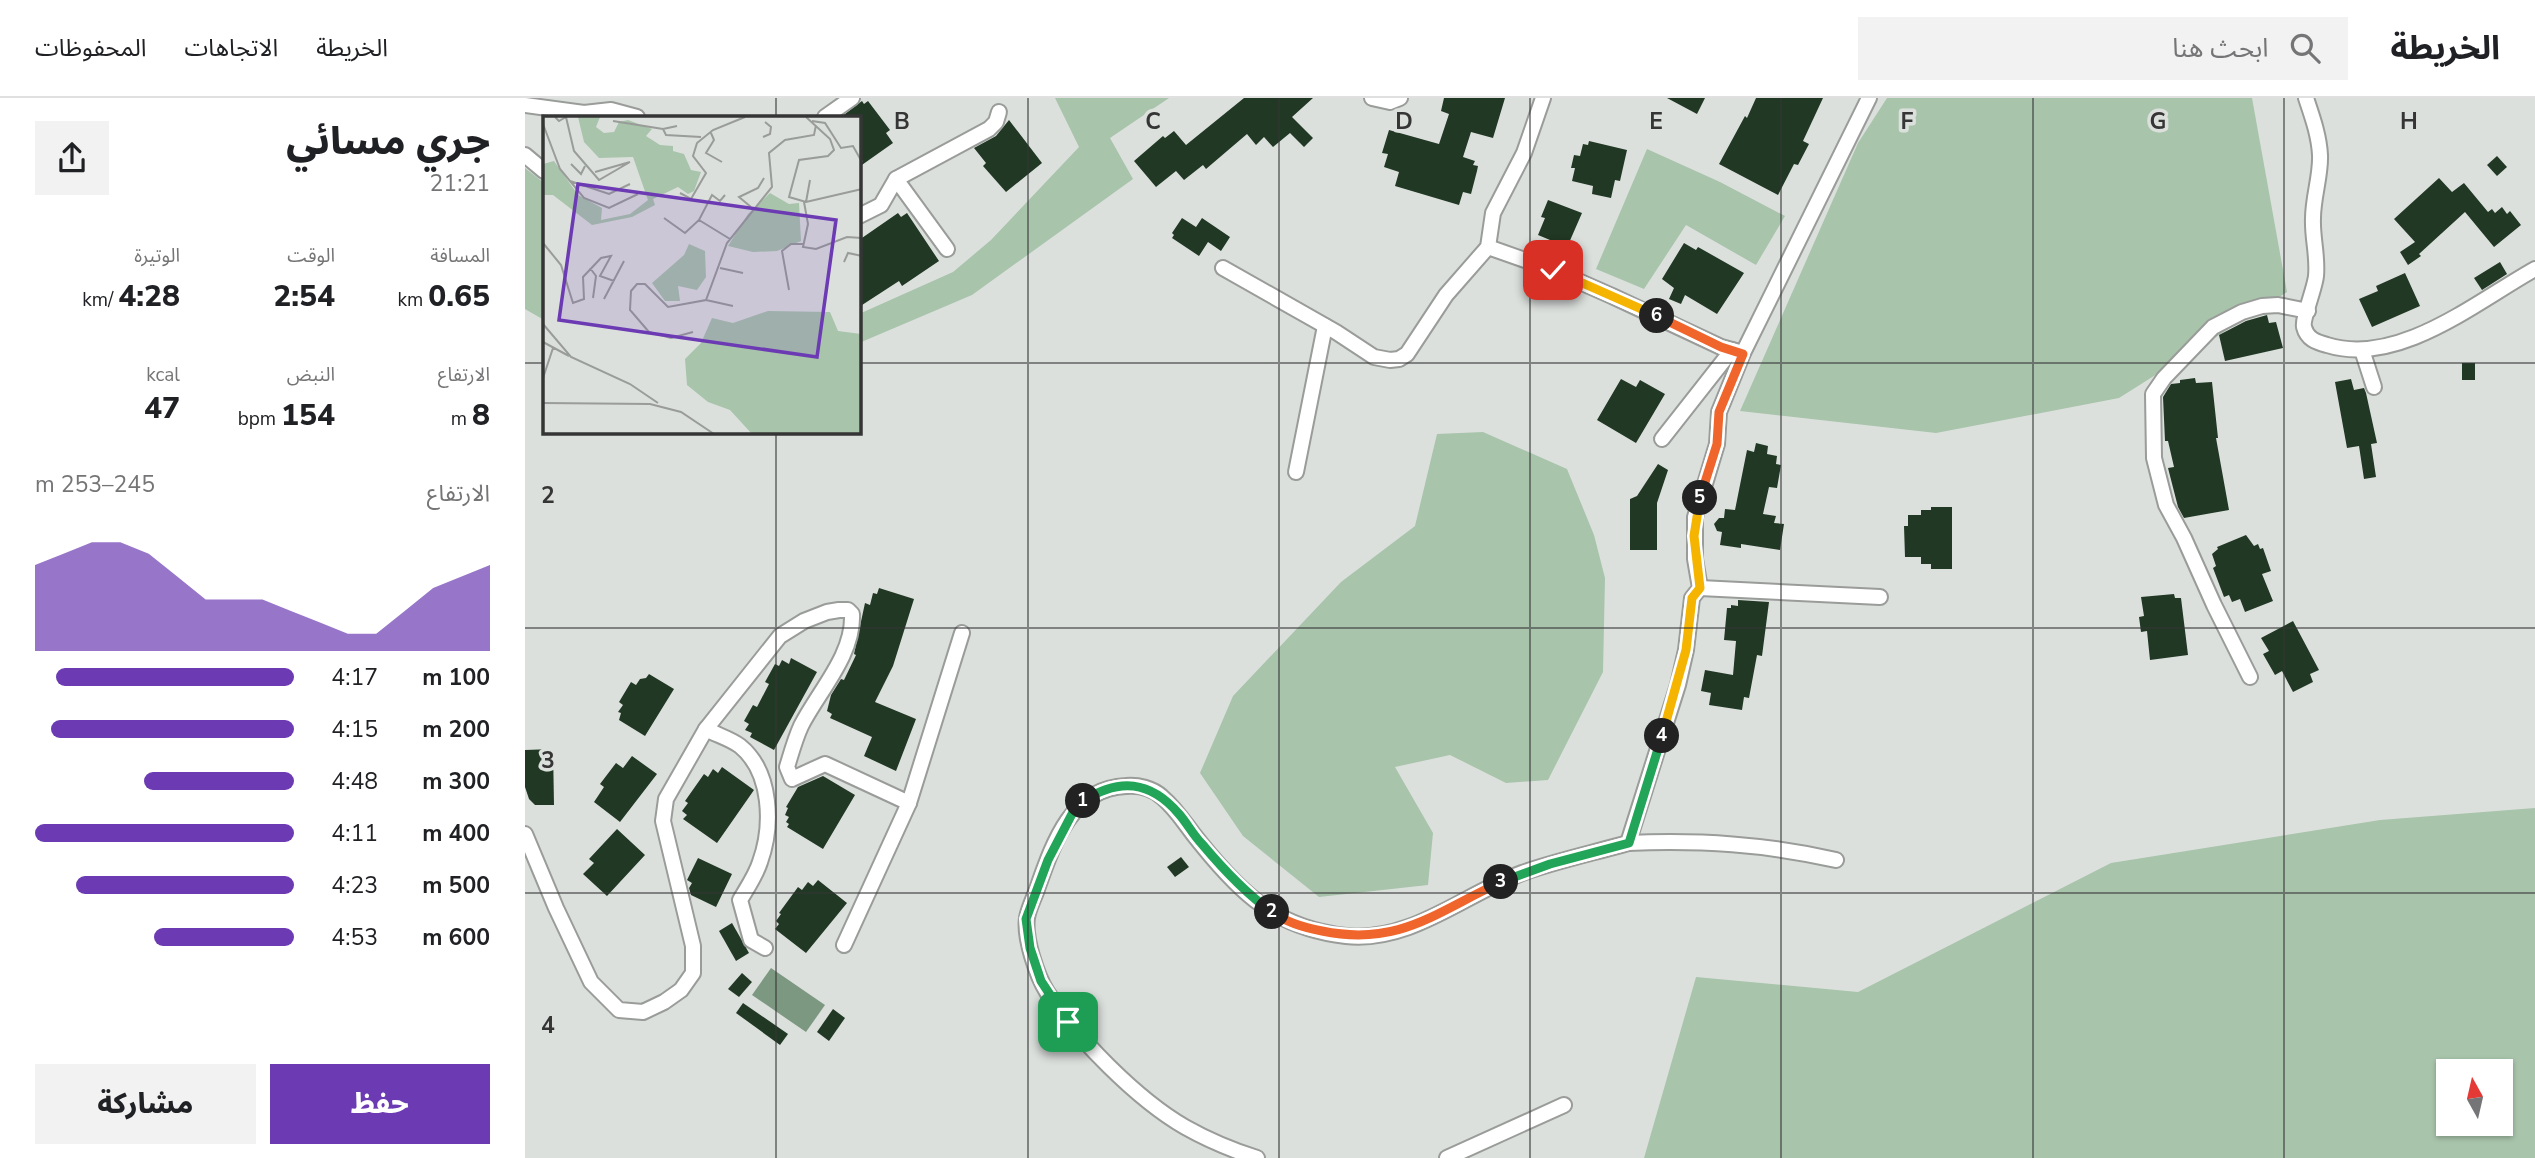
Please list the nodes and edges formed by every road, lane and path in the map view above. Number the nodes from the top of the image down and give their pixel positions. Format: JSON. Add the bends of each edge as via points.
{"nodes":[{"id":1,"x":852,"y":98,"type":"edge"},
{"id":2,"x":1372,"y":98,"type":"edge"},
{"id":3,"x":1400,"y":98,"type":"edge"},
{"id":4,"x":1543,"y":98,"type":"edge"},
{"id":5,"x":1869,"y":98,"type":"edge"},
{"id":6,"x":2306,"y":98,"type":"edge"},
{"id":7,"x":525,"y":105,"type":"edge"},
{"id":8,"x":999,"y":112,"type":"dead end"},
{"id":9,"x":633,"y":116,"type":"edge"},
{"id":10,"x":826,"y":116,"type":"edge"},
{"id":11,"x":525,"y":155,"type":"edge"},
{"id":12,"x":543,"y":170,"type":"edge"},
{"id":13,"x":896,"y":180,"type":"junction"},
{"id":14,"x":861,"y":215,"type":"edge"},
{"id":15,"x":1488,"y":247,"type":"junction"},
{"id":16,"x":947,"y":248,"type":"dead end"},
{"id":17,"x":1223,"y":268,"type":"dead end"},
{"id":18,"x":2535,"y":269,"type":"edge"},
{"id":19,"x":2308,"y":311,"type":"junction"},
{"id":20,"x":1325,"y":326,"type":"junction"},
{"id":21,"x":2362,"y":350,"type":"junction"},
{"id":22,"x":1737,"y":352,"type":"junction"},
{"id":23,"x":2374,"y":387,"type":"dead end"},
{"id":24,"x":1662,"y":439,"type":"dead end"},
{"id":25,"x":1296,"y":472,"type":"dead end"},
{"id":26,"x":1700,"y":588,"type":"junction"},
{"id":27,"x":1880,"y":597,"type":"dead end"},
{"id":28,"x":962,"y":633,"type":"dead end"},
{"id":29,"x":2249,"y":677,"type":"dead end"},
{"id":30,"x":706,"y":729,"type":"junction"},
{"id":31,"x":909,"y":803,"type":"junction"},
{"id":32,"x":525,"y":834,"type":"edge"},
{"id":33,"x":1629,"y":843,"type":"junction"},
{"id":34,"x":1836,"y":860,"type":"dead end"},
{"id":35,"x":844,"y":945,"type":"dead end"},
{"id":36,"x":765,"y":948,"type":"dead end"},
{"id":37,"x":1564,"y":1105,"type":"dead end"},
{"id":38,"x":1257,"y":1158,"type":"edge"},
{"id":39,"x":1447,"y":1158,"type":"edge"}],
"edges":[{"from":1,"to":10,"type":"street"},
{"from":2,"to":3,"type":"street","via":[[1390,102]]},
{"from":4,"to":15,"type":"street","via":[[1524,153],[1493,213]]},
{"from":5,"to":22,"type":"street"},
{"from":6,"to":19,"type":"street","via":[[2320,157],[2312,218],[2316,276]]},
{"from":7,"to":9,"type":"street","via":[[584,113],[611,110]]},
{"from":8,"to":13,"type":"street","via":[[989,129]]},
{"from":11,"to":12,"type":"street"},
{"from":13,"to":14,"type":"street","via":[[881,205]]},
{"from":13,"to":16,"type":"street"},
{"from":15,"to":20,"type":"street","via":[[1445,295],[1407,354],[1399,359],[1374,357]]},
{"from":15,"to":22,"type":"street","via":[[1553,270]]},
{"from":17,"to":20,"type":"street"},
{"from":18,"to":21,"type":"street","via":[[2432,329]]},
{"from":19,"to":21,"type":"street","via":[[2303,323],[2313,341],[2342,350]]},
{"from":19,"to":29,"type":"street","via":[[2262,306],[2213,327],[2153,394],[2154,458],[2166,505]]},
{"from":20,"to":25,"type":"street"},
{"from":21,"to":23,"type":"street"},
{"from":22,"to":24,"type":"street"},
{"from":22,"to":26,"type":"street","via":[[1695,517]]},
{"from":26,"to":27,"type":"street"},
{"from":26,"to":33,"type":"street","via":[[1692,598],[1678,685]]},
{"from":28,"to":31,"type":"street"},
{"from":30,"to":31,"type":"street","via":[[781,636],[827,612],[848,610],[853,623],[845,649],[800,727],[787,767],[792,779],[825,764]]},
{"from":30,"to":32,"type":"street","via":[[666,799],[663,821],[693,946],[693,973],[681,990],[653,1009],[619,1010],[591,982]]},
{"from":30,"to":36,"type":"street","via":[[739,745],[763,779],[767,838],[760,865],[740,900],[751,940]]},
{"from":31,"to":35,"type":"street"},
{"from":33,"to":34,"type":"street","via":[[1699,841]]},
{"from":33,"to":38,"type":"street","via":[[1521,873],[1412,927],[1348,937],[1305,928],[1254,899],[1159,795],[1135,785],[1108,787],[1082,801],[1048,860],[1026,919],[1041,981],[1086,1042],[1150,1102],[1185,1127]]},
{"from":37,"to":39,"type":"street"}]}
